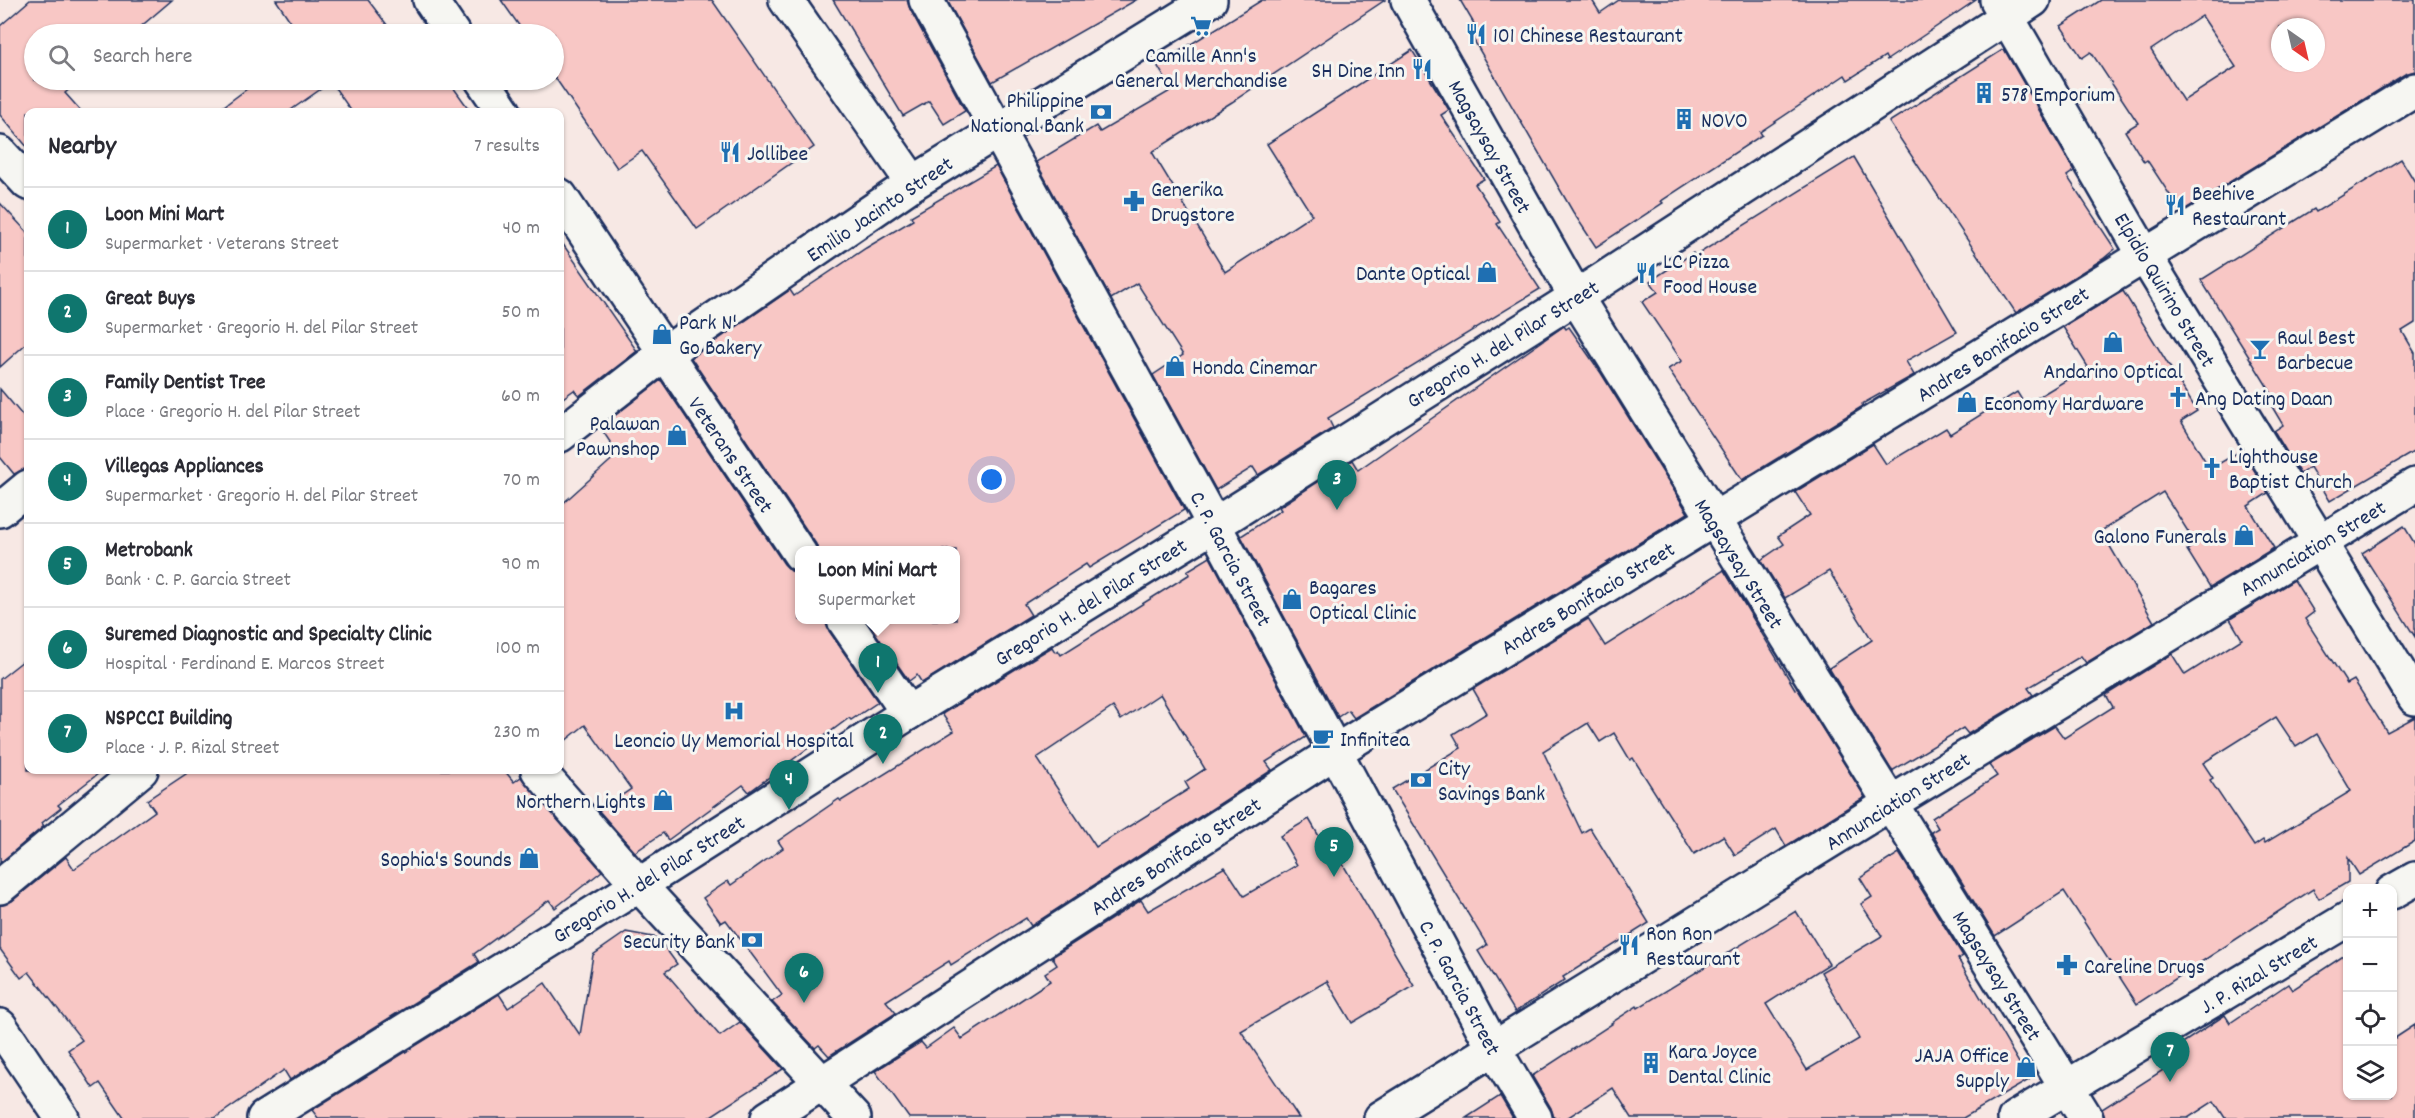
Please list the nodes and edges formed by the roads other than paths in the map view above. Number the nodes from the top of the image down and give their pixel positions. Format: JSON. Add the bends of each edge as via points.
{"nodes":[{"id":1,"x":430,"y":0,"type":"edge"},
{"id":2,"x":786,"y":0,"type":"edge"},
{"id":3,"x":926,"y":0,"type":"edge"},
{"id":4,"x":1210,"y":0,"type":"edge"},
{"id":5,"x":1408,"y":0,"type":"edge"},
{"id":6,"x":2012,"y":6,"type":"edge"},
{"id":7,"x":446,"y":24,"type":"edge"},
{"id":8,"x":489,"y":90,"type":"edge"},
{"id":9,"x":2415,"y":90,"type":"edge"},
{"id":10,"x":501,"y":108,"type":"edge"},
{"id":11,"x":999,"y":129,"type":"junction"},
{"id":12,"x":0,"y":153,"type":"edge"},
{"id":13,"x":24,"y":179,"type":"edge"},
{"id":14,"x":913,"y":183,"type":"junction"},
{"id":15,"x":564,"y":202,"type":"edge"},
{"id":16,"x":2145,"y":256,"type":"junction"},
{"id":17,"x":1576,"y":297,"type":"junction"},
{"id":18,"x":664,"y":354,"type":"junction"},
{"id":19,"x":564,"y":432,"type":"edge"},
{"id":20,"x":2415,"y":485,"type":"edge"},
{"id":21,"x":24,"y":491,"type":"edge"},
{"id":22,"x":0,"y":510,"type":"edge"},
{"id":23,"x":1713,"y":520,"type":"junction"},
{"id":24,"x":1214,"y":525,"type":"junction"},
{"id":25,"x":2320,"y":542,"type":"junction"},
{"id":26,"x":795,"y":547,"type":"edge"},
{"id":27,"x":847,"y":624,"type":"edge"},
{"id":28,"x":2415,"y":698,"type":"edge"},
{"id":29,"x":908,"y":713,"type":"junction"},
{"id":30,"x":1336,"y":751,"type":"junction"},
{"id":31,"x":136,"y":774,"type":"edge"},
{"id":32,"x":542,"y":774,"type":"edge"},
{"id":33,"x":1891,"y":803,"type":"junction"},
{"id":34,"x":2415,"y":879,"type":"edge"},
{"id":35,"x":639,"y":885,"type":"junction"},
{"id":36,"x":0,"y":887,"type":"edge"},
{"id":37,"x":2397,"y":889,"type":"edge"},
{"id":38,"x":2343,"y":922,"type":"edge"},
{"id":39,"x":0,"y":1026,"type":"edge"},
{"id":40,"x":1494,"y":1049,"type":"junction"},
{"id":41,"x":824,"y":1083,"type":"junction"},
{"id":42,"x":2067,"y":1087,"type":"junction"},
{"id":43,"x":62,"y":1118,"type":"edge"},
{"id":44,"x":264,"y":1118,"type":"edge"},
{"id":45,"x":768,"y":1118,"type":"edge"},
{"id":46,"x":854,"y":1118,"type":"edge"},
{"id":47,"x":1381,"y":1118,"type":"edge"},
{"id":48,"x":1535,"y":1118,"type":"edge"},
{"id":49,"x":2014,"y":1118,"type":"edge"},
{"id":50,"x":2086,"y":1118,"type":"edge"}],
"edges":[{"from":1,"to":7,"type":"street"},
{"from":2,"to":14,"type":"street"},
{"from":3,"to":11,"type":"street","name":"C. P. Garcia Street"},
{"from":4,"to":11,"type":"street","name":"Emilio Jacinto Street"},
{"from":5,"to":17,"type":"street","name":"Magsaysay Street"},
{"from":6,"to":16,"type":"street","name":"Elpidio Quirino Street"},
{"from":6,"to":17,"type":"street","name":"Gregorio H. del Pilar Street"},
{"from":8,"to":10,"type":"street"},
{"from":9,"to":16,"type":"street","name":"Andres Bonifacio Street"},
{"from":11,"to":14,"type":"street","name":"Emilio Jacinto Street"},
{"from":11,"to":24,"type":"street","name":"C. P. Garcia Street"},
{"from":12,"to":13,"type":"street"},
{"from":14,"to":18,"type":"street","name":"Emilio Jacinto Street"},
{"from":15,"to":18,"type":"street","name":"Veterans Street"},
{"from":16,"to":23,"type":"street","name":"Andres Bonifacio Street"},
{"from":16,"to":25,"type":"street","name":"Elpidio Quirino Street"},
{"from":17,"to":23,"type":"street","name":"Magsaysay Street"},
{"from":17,"to":24,"type":"street","name":"Gregorio H. del Pilar Street"},
{"from":18,"to":19,"type":"street","name":"Emilio Jacinto Street"},
{"from":18,"to":26,"type":"street","name":"Veterans Street"},
{"from":20,"to":25,"type":"street","name":"Annunciation Street"},
{"from":21,"to":22,"type":"street"},
{"from":23,"to":30,"type":"street","name":"Andres Bonifacio Street"},
{"from":23,"to":33,"type":"street","name":"Magsaysay Street"},
{"from":24,"to":29,"type":"street","name":"Gregorio H. del Pilar Street"},
{"from":24,"to":30,"type":"street","name":"C. P. Garcia Street"},
{"from":25,"to":28,"type":"street","name":"Elpidio Quirino Street"},
{"from":25,"to":33,"type":"street","name":"Annunciation Street"},
{"from":27,"to":29,"type":"street"},
{"from":29,"to":35,"type":"street","name":"Gregorio H. del Pilar Street"},
{"from":30,"to":40,"type":"street","name":"C. P. Garcia Street"},
{"from":30,"to":41,"type":"street","name":"Andres Bonifacio Street"},
{"from":31,"to":36,"type":"street"},
{"from":32,"to":35,"type":"street"},
{"from":33,"to":40,"type":"street","name":"Annunciation Street"},
{"from":33,"to":42,"type":"street","name":"Magsaysay Street"},
{"from":34,"to":37,"type":"street"},
{"from":35,"to":41,"type":"street"},
{"from":35,"to":44,"type":"street","name":"Gregorio H. del Pilar Street"},
{"from":38,"to":42,"type":"street","name":"J. P. Rizal Street"},
{"from":39,"to":43,"type":"street"},
{"from":40,"to":47,"type":"street","name":"Annunciation Street"},
{"from":40,"to":48,"type":"street","name":"C. P. Garcia Street"},
{"from":41,"to":45,"type":"street","name":"Andres Bonifacio Street"},
{"from":41,"to":46,"type":"street"},
{"from":42,"to":49,"type":"street","name":"J. P. Rizal Street"},
{"from":42,"to":50,"type":"street","name":"Magsaysay Street"}]}
